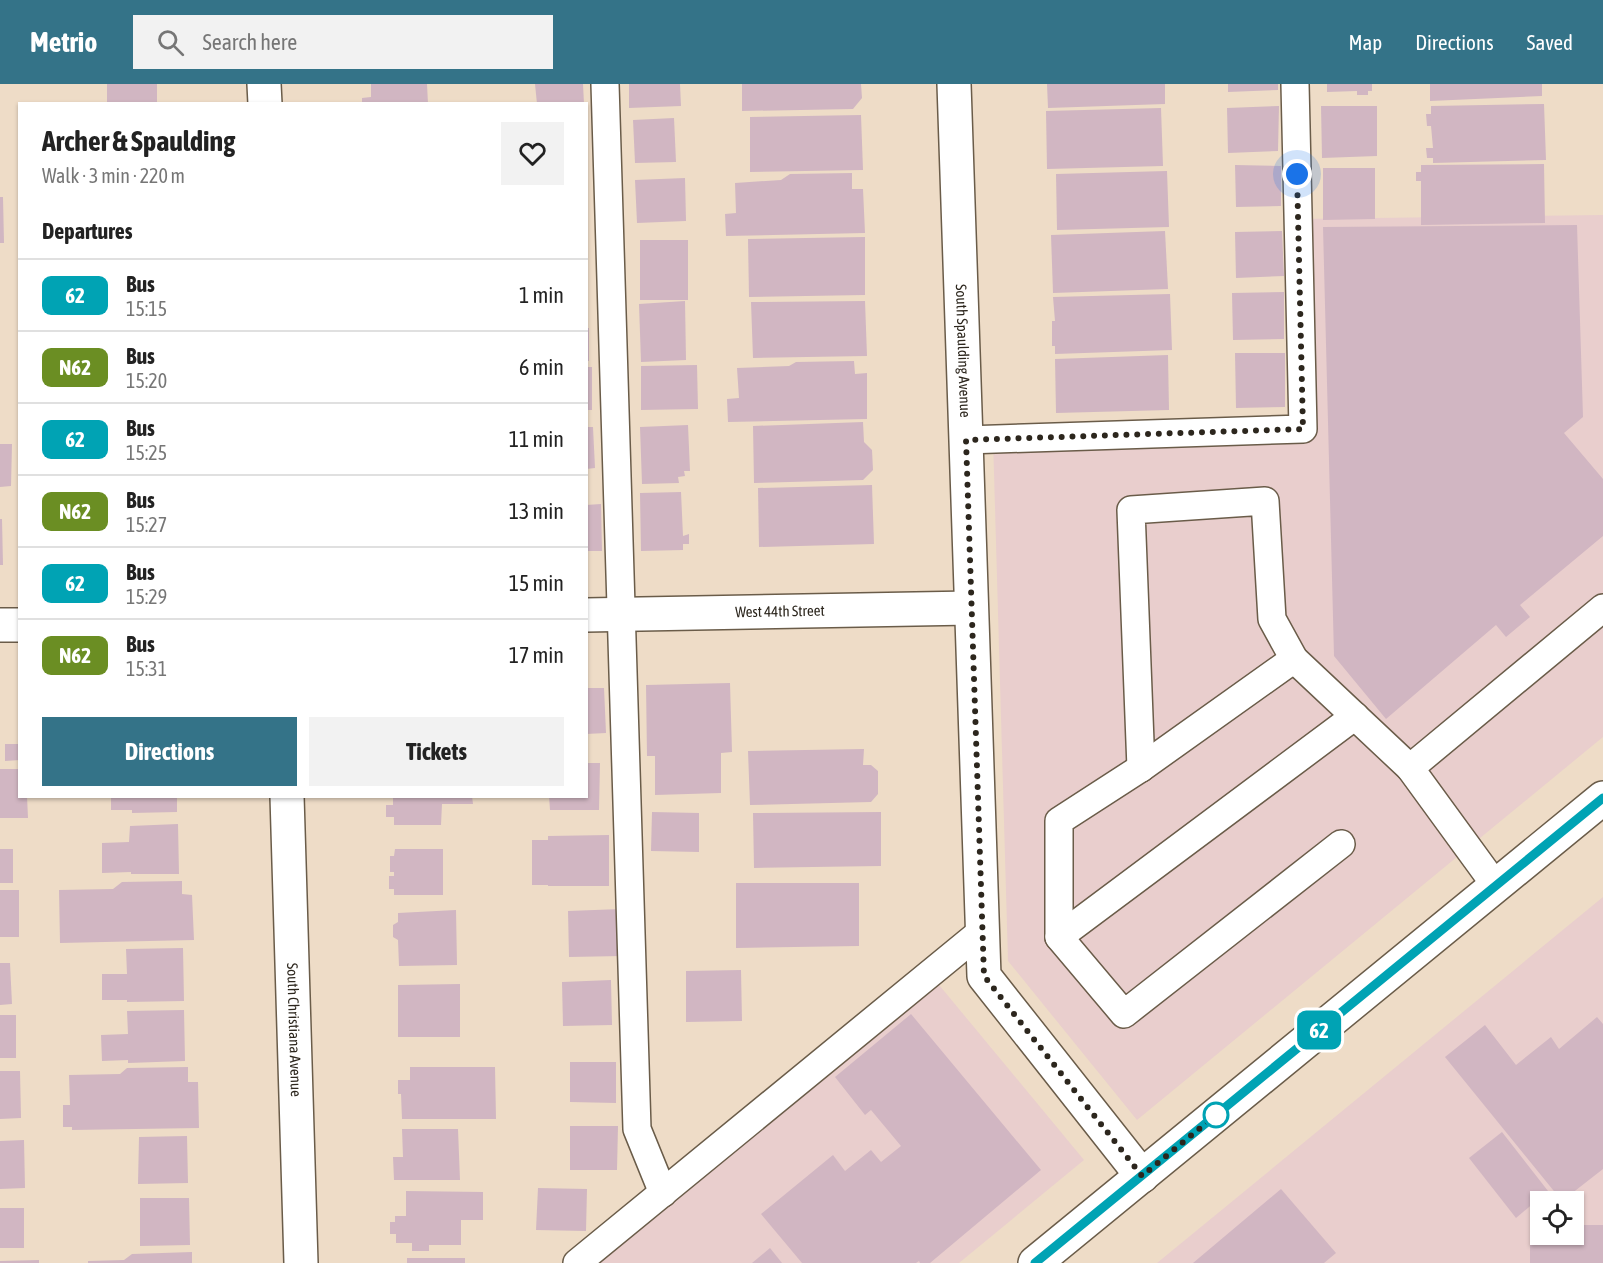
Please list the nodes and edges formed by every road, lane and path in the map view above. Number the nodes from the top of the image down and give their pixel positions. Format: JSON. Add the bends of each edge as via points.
{"nodes":[{"id":1,"x":264,"y":84,"type":"edge"},
{"id":2,"x":605,"y":84,"type":"edge"},
{"id":3,"x":954,"y":84,"type":"edge"},
{"id":4,"x":1294,"y":84,"type":"edge"},
{"id":5,"x":265,"y":102,"type":"edge"},
{"id":6,"x":966,"y":440,"type":"junction"},
{"id":7,"x":971,"y":608,"type":"junction"},
{"id":8,"x":1603,"y":608,"type":"edge"},
{"id":9,"x":622,"y":614,"type":"junction"},
{"id":10,"x":588,"y":615,"type":"edge"},
{"id":11,"x":0,"y":625,"type":"edge"},
{"id":12,"x":18,"y":625,"type":"edge"},
{"id":13,"x":1294,"y":658,"type":"junction"},
{"id":14,"x":1355,"y":716,"type":"junction"},
{"id":15,"x":1141,"y":768,"type":"junction"},
{"id":16,"x":1410,"y":768,"type":"junction"},
{"id":17,"x":287,"y":798,"type":"edge"},
{"id":18,"x":1603,"y":798,"type":"edge"},
{"id":19,"x":1341,"y":844,"type":"dead end"},
{"id":20,"x":1496,"y":886,"type":"junction"},
{"id":21,"x":982,"y":931,"type":"junction"},
{"id":22,"x":1059,"y":937,"type":"junction"},
{"id":23,"x":1142,"y":1176,"type":"junction"},
{"id":24,"x":663,"y":1193,"type":"junction"},
{"id":25,"x":1046,"y":1260,"type":"edge"},
{"id":26,"x":301,"y":1263,"type":"edge"},
{"id":27,"x":577,"y":1263,"type":"edge"}],
"edges":[{"from":1,"to":5,"type":"street"},
{"from":2,"to":9,"type":"lane"},
{"from":3,"to":6,"type":"street","name":"South Spaulding Avenue"},
{"from":4,"to":6,"type":"lane","via":[[1303,429]]},
{"from":6,"to":7,"type":"street","name":"South Spaulding Avenue"},
{"from":7,"to":9,"type":"street","name":"West 44th Street"},
{"from":7,"to":21,"type":"street","name":"South Spaulding Avenue"},
{"from":8,"to":16,"type":"lane"},
{"from":9,"to":10,"type":"street","name":"West 44th Street"},
{"from":9,"to":24,"type":"lane","via":[[637,1129]]},
{"from":11,"to":12,"type":"street"},
{"from":13,"to":14,"type":"lane"},
{"from":13,"to":15,"type":"lane"},
{"from":13,"to":15,"type":"lane","via":[[1272,619],[1265,501],[1131,510]]},
{"from":14,"to":16,"type":"lane"},
{"from":14,"to":22,"type":"lane"},
{"from":15,"to":22,"type":"lane","via":[[1059,821]]},
{"from":16,"to":20,"type":"lane"},
{"from":17,"to":26,"type":"street","name":"South Christiana Avenue"},
{"from":18,"to":20,"type":"street"},
{"from":19,"to":22,"type":"lane","via":[[1124,1014]]},
{"from":20,"to":23,"type":"street"},
{"from":21,"to":23,"type":"street","name":"South Spaulding Avenue","via":[[984,976]]},
{"from":21,"to":24,"type":"lane"},
{"from":23,"to":25,"type":"street"},
{"from":24,"to":27,"type":"lane"}]}
